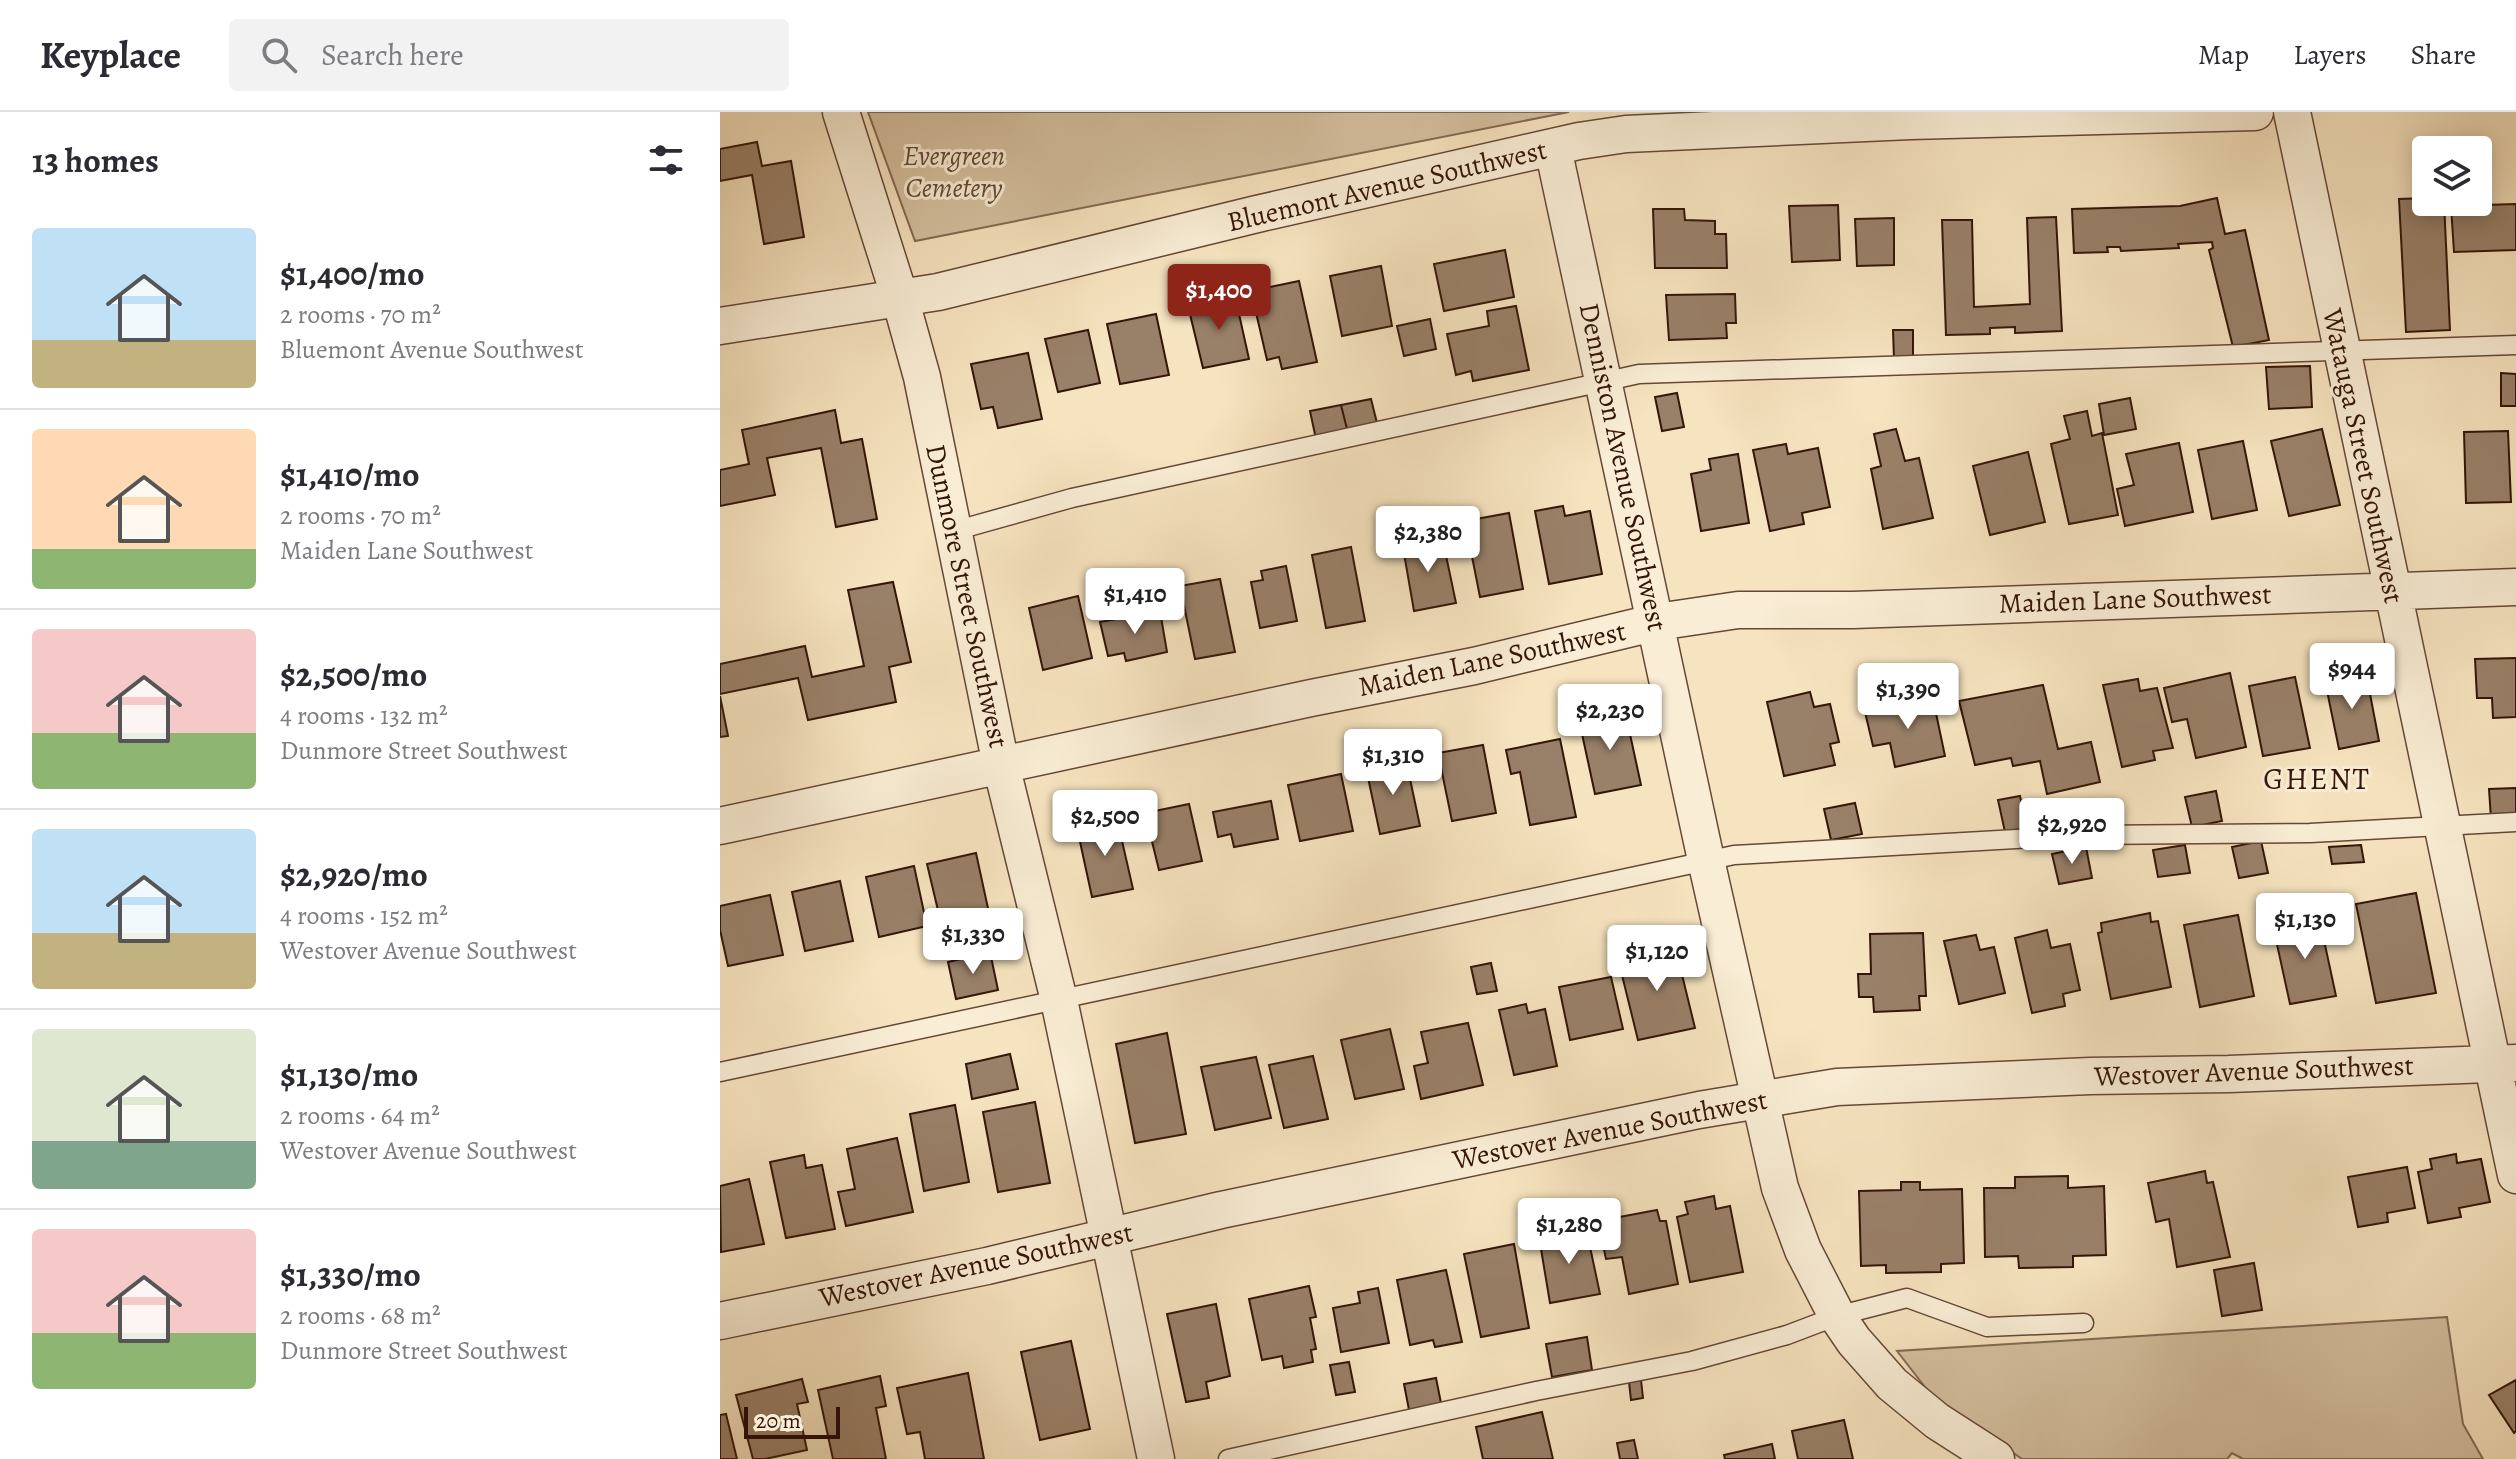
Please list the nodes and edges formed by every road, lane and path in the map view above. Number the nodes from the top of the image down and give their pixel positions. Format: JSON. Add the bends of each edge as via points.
{"nodes":[{"id":1,"x":841,"y":112,"type":"edge"},
{"id":2,"x":2255,"y":112,"type":"edge"},
{"id":3,"x":2292,"y":112,"type":"edge"},
{"id":4,"x":1553,"y":148,"type":"junction"},
{"id":5,"x":900,"y":298,"type":"junction"},
{"id":6,"x":720,"y":326,"type":"edge"},
{"id":7,"x":2516,"y":345,"type":"edge"},
{"id":8,"x":2341,"y":351,"type":"junction"},
{"id":9,"x":1603,"y":381,"type":"junction"},
{"id":10,"x":954,"y":531,"type":"junction"},
{"id":11,"x":2516,"y":587,"type":"edge"},
{"id":12,"x":2392,"y":590,"type":"junction"},
{"id":13,"x":1657,"y":622,"type":"junction"},
{"id":14,"x":1001,"y":765,"type":"junction"},
{"id":15,"x":2516,"y":822,"type":"edge"},
{"id":16,"x":720,"y":826,"type":"edge"},
{"id":17,"x":2442,"y":826,"type":"junction"},
{"id":18,"x":1706,"y":860,"type":"junction"},
{"id":19,"x":1059,"y":1000,"type":"junction"},
{"id":20,"x":2504,"y":1064,"type":"edge"},
{"id":21,"x":720,"y":1072,"type":"edge"},
{"id":22,"x":1759,"y":1099,"type":"junction"},
{"id":23,"x":2516,"y":1175,"type":"edge"},
{"id":24,"x":1108,"y":1237,"type":"junction"},
{"id":25,"x":1837,"y":1316,"type":"junction"},
{"id":26,"x":720,"y":1321,"type":"edge"},
{"id":27,"x":2084,"y":1323,"type":"dead end"},
{"id":28,"x":1156,"y":1459,"type":"edge"},
{"id":29,"x":1228,"y":1459,"type":"edge"},
{"id":30,"x":1996,"y":1459,"type":"edge"}],
"edges":[{"from":1,"to":5,"type":"street","name":"Dunmore Street Southwest"},
{"from":2,"to":4,"type":"street","name":"Bluemont Avenue Southwest","via":[[1626,134]]},
{"from":3,"to":8,"type":"street","name":"Watauga Street Southwest"},
{"from":4,"to":5,"type":"street","name":"Bluemont Avenue Southwest"},
{"from":4,"to":9,"type":"street","name":"Denniston Avenue Southwest"},
{"from":5,"to":6,"type":"street","name":"Bluemont Avenue Southwest"},
{"from":5,"to":10,"type":"street","name":"Dunmore Street Southwest"},
{"from":7,"to":8,"type":"lane"},
{"from":8,"to":9,"type":"lane","via":[[1639,374]]},
{"from":8,"to":12,"type":"street","name":"Watauga Street Southwest"},
{"from":9,"to":10,"type":"lane","via":[[1072,498]]},
{"from":9,"to":13,"type":"street","name":"Denniston Avenue Southwest"},
{"from":10,"to":14,"type":"street","name":"Dunmore Street Southwest"},
{"from":11,"to":12,"type":"street","name":"Maiden Lane Southwest"},
{"from":12,"to":13,"type":"street","name":"Maiden Lane Southwest","via":[[1738,610]]},
{"from":12,"to":17,"type":"street","name":"Watauga Street Southwest"},
{"from":13,"to":14,"type":"street","name":"Maiden Lane Southwest","via":[[1474,666]]},
{"from":13,"to":18,"type":"street","name":"Denniston Avenue Southwest"},
{"from":14,"to":16,"type":"street","name":"Maiden Lane Southwest"},
{"from":14,"to":19,"type":"street","name":"Dunmore Street Southwest"},
{"from":15,"to":17,"type":"lane"},
{"from":17,"to":18,"type":"lane","via":[[2087,835]]},
{"from":17,"to":20,"type":"street","name":"Watauga Street Southwest"},
{"from":18,"to":19,"type":"lane"},
{"from":18,"to":22,"type":"street","name":"Denniston Avenue Southwest"},
{"from":19,"to":21,"type":"lane"},
{"from":19,"to":24,"type":"street","name":"Dunmore Street Southwest"},
{"from":20,"to":22,"type":"street","name":"Westover Avenue Southwest","via":[[1853,1086]]},
{"from":20,"to":23,"type":"street","name":"Watauga Street Southwest"},
{"from":22,"to":24,"type":"street","name":"Westover Avenue Southwest"},
{"from":22,"to":25,"type":"street","name":"Denniston Avenue Southwest","via":[[1780,1188],[1803,1250]]},
{"from":24,"to":26,"type":"street","name":"Westover Avenue Southwest"},
{"from":24,"to":28,"type":"street","name":"Dunmore Street Southwest"},
{"from":25,"to":27,"type":"lane","via":[[1907,1298],[1987,1327]]},
{"from":25,"to":29,"type":"lane","via":[[1692,1361]]},
{"from":25,"to":30,"type":"street","name":"Denniston Avenue Southwest","via":[[1892,1384]]}]}
